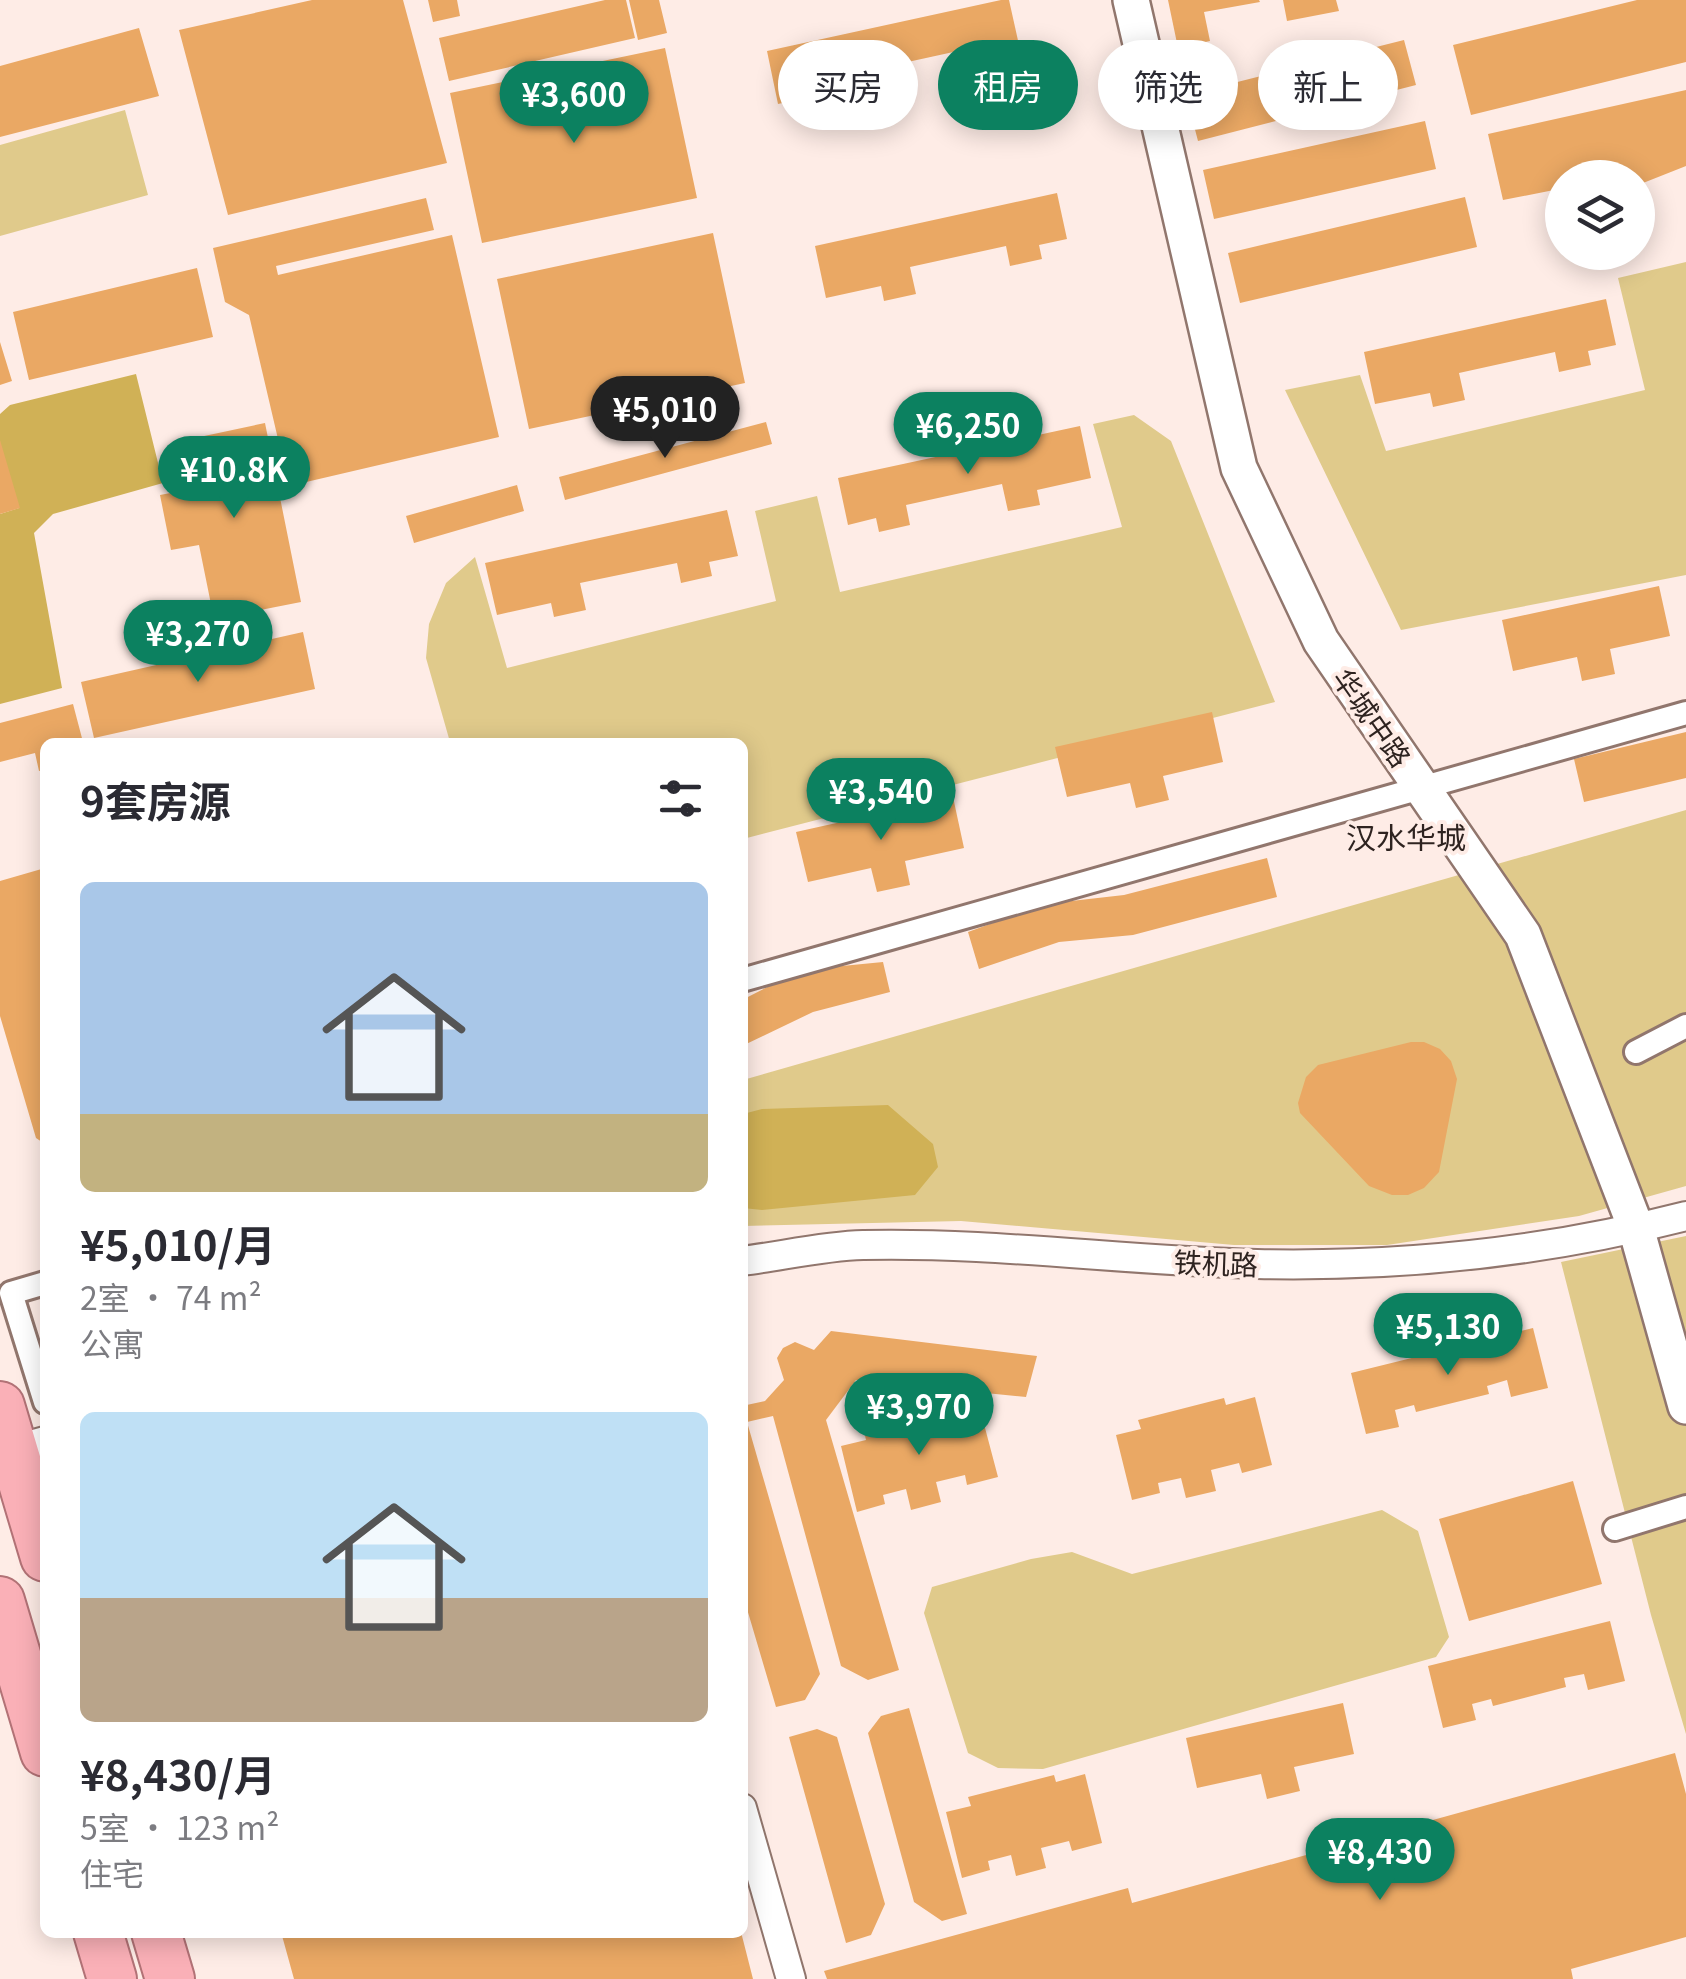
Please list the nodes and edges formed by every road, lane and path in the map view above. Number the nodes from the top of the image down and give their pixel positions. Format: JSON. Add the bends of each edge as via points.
{"nodes":[{"id":1,"x":1131,"y":0,"type":"edge"},
{"id":2,"x":1686,"y":713,"type":"edge"},
{"id":3,"x":1422,"y":788,"type":"junction"},
{"id":4,"x":748,"y":978,"type":"edge"},
{"id":5,"x":1686,"y":1026,"type":"edge"},
{"id":6,"x":1636,"y":1052,"type":"dead end"},
{"id":7,"x":1686,"y":1216,"type":"edge"},
{"id":8,"x":1636,"y":1228,"type":"junction"},
{"id":9,"x":748,"y":1261,"type":"edge"},
{"id":10,"x":40,"y":1284,"type":"edge"},
{"id":11,"x":40,"y":1386,"type":"edge"},
{"id":12,"x":0,"y":1406,"type":"edge"},
{"id":13,"x":1686,"y":1406,"type":"edge"},
{"id":14,"x":29,"y":1446,"type":"edge"},
{"id":15,"x":1686,"y":1508,"type":"edge"},
{"id":16,"x":40,"y":1523,"type":"edge"},
{"id":17,"x":1616,"y":1529,"type":"dead end"},
{"id":18,"x":0,"y":1601,"type":"edge"},
{"id":19,"x":40,"y":1735,"type":"edge"},
{"id":20,"x":748,"y":1829,"type":"edge"},
{"id":21,"x":100,"y":1938,"type":"edge"},
{"id":22,"x":158,"y":1938,"type":"edge"},
{"id":23,"x":112,"y":1979,"type":"edge"},
{"id":24,"x":170,"y":1979,"type":"edge"},
{"id":25,"x":791,"y":1979,"type":"edge"}],
"edges":[{"from":1,"to":3,"type":"street","name":"华城中路","via":[[1240,468],[1320,641]]},
{"from":2,"to":3,"type":"street"},
{"from":3,"to":4,"type":"street"},
{"from":3,"to":8,"type":"street","name":"华城中路","via":[[1523,934]]},
{"from":5,"to":6,"type":"street"},
{"from":7,"to":8,"type":"street","name":"铁机路"},
{"from":8,"to":9,"type":"street","name":"铁机路","via":[[1393,1262],[1256,1264],[860,1245]]},
{"from":8,"to":13,"type":"street","name":"华城中路"},
{"from":10,"to":11,"type":"street","via":[[11,1293]]},
{"from":12,"to":14,"type":"highway"},
{"from":14,"to":16,"type":"highway"},
{"from":15,"to":17,"type":"street"},
{"from":18,"to":19,"type":"highway"},
{"from":20,"to":25,"type":"street"},
{"from":21,"to":23,"type":"highway"},
{"from":22,"to":24,"type":"highway"}]}
